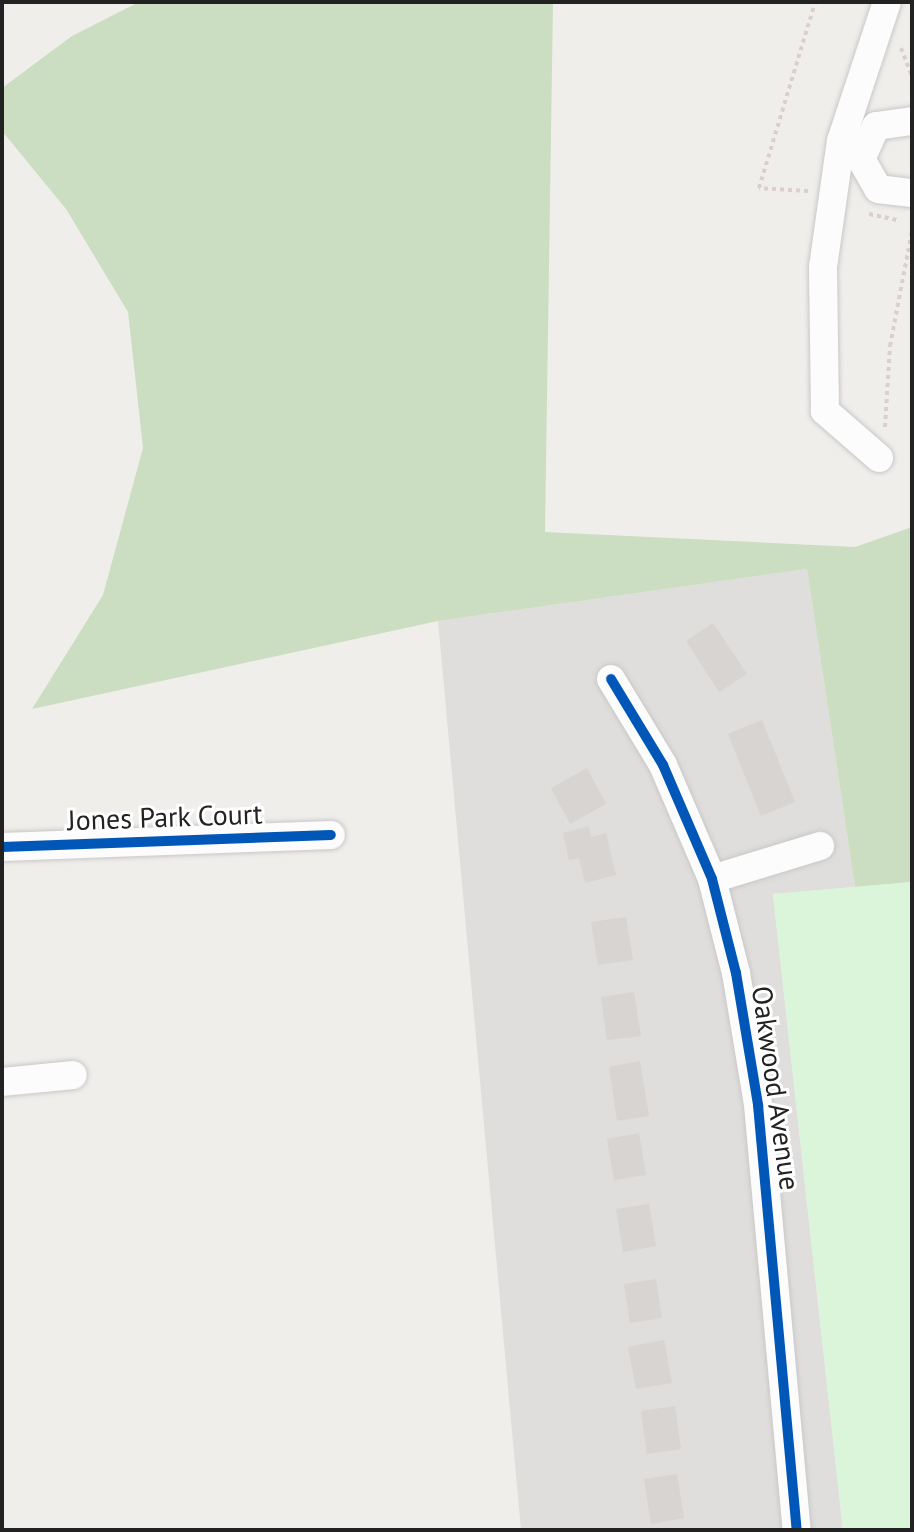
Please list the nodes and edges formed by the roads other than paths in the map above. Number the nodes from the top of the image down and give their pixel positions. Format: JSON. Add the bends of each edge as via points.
{"nodes":[{"id":1,"x":887,"y":2,"type":"edge"},
{"id":2,"x":912,"y":121,"type":"edge"},
{"id":3,"x":857,"y":127,"type":"junction"},
{"id":4,"x":912,"y":193,"type":"edge"},
{"id":5,"x":879,"y":458,"type":"dead end"},
{"id":6,"x":611,"y":679,"type":"dead end"},
{"id":7,"x":331,"y":835,"type":"dead end"},
{"id":8,"x":820,"y":846,"type":"dead end"},
{"id":9,"x":2,"y":847,"type":"edge"},
{"id":10,"x":712,"y":879,"type":"junction"},
{"id":11,"x":73,"y":1075,"type":"dead end"},
{"id":12,"x":2,"y":1082,"type":"edge"},
{"id":13,"x":797,"y":1530,"type":"edge"}],
"edges":[{"from":1,"to":3,"type":"street"},
{"from":2,"to":3,"type":"street"},
{"from":3,"to":4,"type":"street","via":[[869,181],[890,194]]},
{"from":3,"to":5,"type":"street","via":[[823,267],[821,375],[825,411]]},
{"from":6,"to":10,"type":"street","name":"Oakwood Avenue","via":[[663,765]]},
{"from":7,"to":9,"type":"street","name":"Jones Park Court"},
{"from":8,"to":10,"type":"street"},
{"from":10,"to":13,"type":"street","name":"Oakwood Avenue","via":[[736,973],[758,1105]]},
{"from":11,"to":12,"type":"street"}]}
